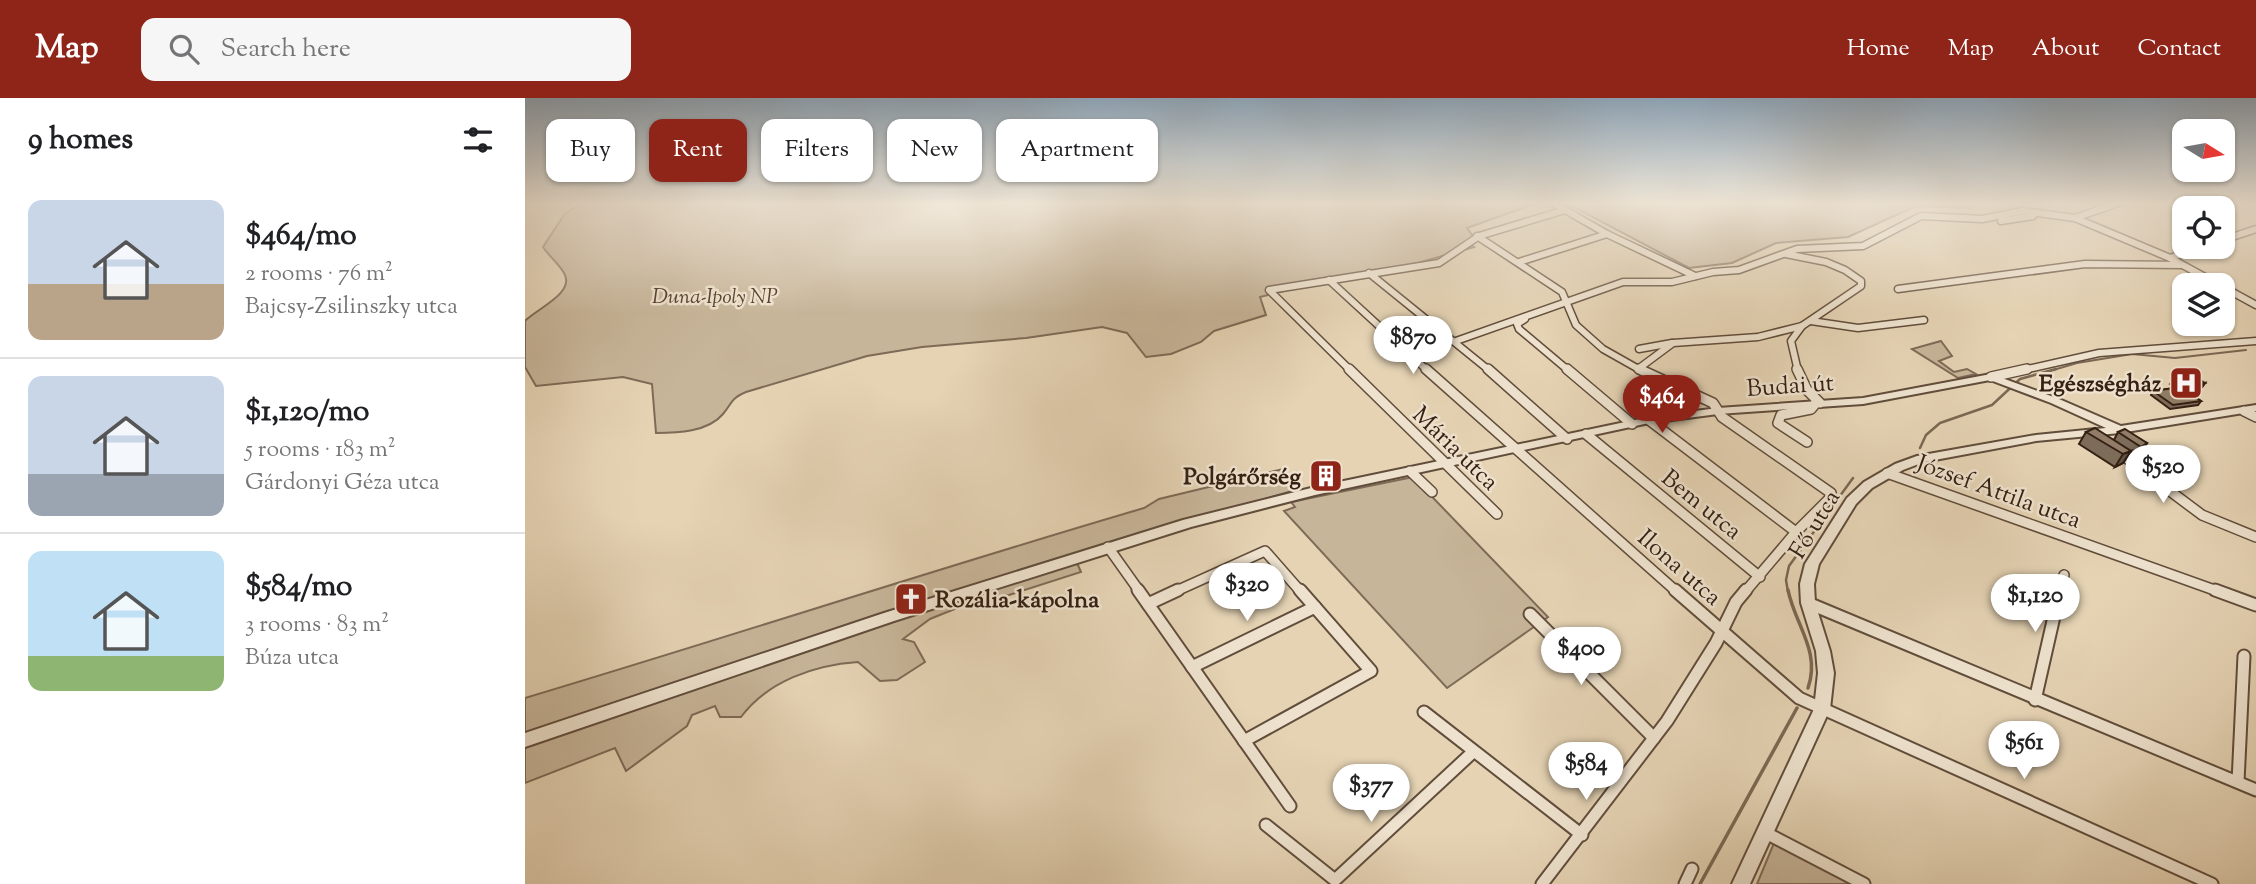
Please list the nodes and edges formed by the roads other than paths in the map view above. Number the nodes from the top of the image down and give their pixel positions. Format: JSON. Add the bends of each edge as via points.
{"nodes":[{"id":1,"x":1473,"y":240,"type":"edge"},
{"id":2,"x":1483,"y":240,"type":"edge"},
{"id":3,"x":1589,"y":240,"type":"edge"},
{"id":4,"x":1619,"y":240,"type":"edge"},
{"id":5,"x":1877,"y":240,"type":"edge"},
{"id":6,"x":2126,"y":240,"type":"edge"},
{"id":7,"x":1784,"y":254,"type":"junction"},
{"id":8,"x":2170,"y":258,"type":"joint"},
{"id":9,"x":1519,"y":262,"type":"junction"},
{"id":10,"x":2184,"y":265,"type":"junction"},
{"id":11,"x":1369,"y":273,"type":"junction"},
{"id":12,"x":1695,"y":276,"type":"junction"},
{"id":13,"x":1329,"y":281,"type":"junction"},
{"id":14,"x":1898,"y":289,"type":"dead end"},
{"id":15,"x":1567,"y":300,"type":"junction"},
{"id":16,"x":2256,"y":305,"type":"edge"},
{"id":17,"x":1535,"y":312,"type":"junction"},
{"id":18,"x":1924,"y":320,"type":"dead end"},
{"id":19,"x":1811,"y":321,"type":"junction"},
{"id":20,"x":1803,"y":326,"type":"junction"},
{"id":21,"x":1456,"y":341,"type":"junction"},
{"id":22,"x":2256,"y":341,"type":"edge"},
{"id":23,"x":1674,"y":343,"type":"junction"},
{"id":24,"x":1639,"y":349,"type":"dead end"},
{"id":25,"x":1638,"y":369,"type":"junction"},
{"id":26,"x":1991,"y":377,"type":"junction"},
{"id":27,"x":1818,"y":403,"type":"junction"},
{"id":28,"x":1718,"y":411,"type":"junction"},
{"id":29,"x":2252,"y":412,"type":"edge"},
{"id":30,"x":1649,"y":420,"type":"junction"},
{"id":31,"x":1632,"y":424,"type":"junction"},
{"id":32,"x":2119,"y":430,"type":"junction"},
{"id":33,"x":1586,"y":434,"type":"junction"},
{"id":34,"x":1567,"y":439,"type":"junction"},
{"id":35,"x":1807,"y":442,"type":"dead end"},
{"id":36,"x":2112,"y":448,"type":"edge"},
{"id":37,"x":1515,"y":450,"type":"junction"},
{"id":38,"x":1444,"y":464,"type":"junction"},
{"id":39,"x":1410,"y":471,"type":"junction"},
{"id":40,"x":1887,"y":473,"type":"junction"},
{"id":41,"x":1432,"y":492,"type":"dead end"},
{"id":42,"x":1497,"y":514,"type":"dead end"},
{"id":43,"x":1796,"y":532,"type":"junction"},
{"id":44,"x":2256,"y":537,"type":"edge"},
{"id":45,"x":1108,"y":547,"type":"junction"},
{"id":46,"x":2064,"y":575,"type":"dead end"},
{"id":47,"x":1760,"y":577,"type":"junction"},
{"id":48,"x":1808,"y":603,"type":"junction"},
{"id":49,"x":1148,"y":604,"type":"junction"},
{"id":50,"x":2256,"y":605,"type":"edge"},
{"id":51,"x":1315,"y":607,"type":"junction"},
{"id":52,"x":1530,"y":614,"type":"dead end"},
{"id":53,"x":1720,"y":630,"type":"junction"},
{"id":54,"x":2244,"y":656,"type":"dead end"},
{"id":55,"x":1192,"y":667,"type":"junction"},
{"id":56,"x":2035,"y":700,"type":"junction"},
{"id":57,"x":1822,"y":709,"type":"junction"},
{"id":58,"x":1424,"y":712,"type":"dead end"},
{"id":59,"x":1654,"y":738,"type":"junction"},
{"id":60,"x":525,"y":740,"type":"edge"},
{"id":61,"x":1244,"y":741,"type":"junction"},
{"id":62,"x":1473,"y":752,"type":"junction"},
{"id":63,"x":2238,"y":782,"type":"junction"},
{"id":64,"x":2256,"y":790,"type":"edge"},
{"id":65,"x":1290,"y":806,"type":"dead end"},
{"id":66,"x":1266,"y":825,"type":"dead end"},
{"id":67,"x":1764,"y":832,"type":"junction"},
{"id":68,"x":1582,"y":835,"type":"junction"},
{"id":69,"x":1692,"y":869,"type":"dead end"},
{"id":70,"x":1338,"y":882,"type":"edge"},
{"id":71,"x":1542,"y":884,"type":"edge"},
{"id":72,"x":1685,"y":884,"type":"edge"},
{"id":73,"x":1741,"y":884,"type":"edge"},
{"id":74,"x":1864,"y":884,"type":"edge"},
{"id":75,"x":2212,"y":884,"type":"edge"}],
"edges":[{"from":1,"to":11,"type":"street","via":[[1439,263]]},
{"from":2,"to":9,"type":"street"},
{"from":3,"to":9,"type":"street"},
{"from":4,"to":12,"type":"street"},
{"from":5,"to":7,"type":"street","via":[[1865,246],[1798,249]]},
{"from":6,"to":8,"type":"street"},
{"from":7,"to":12,"type":"street","via":[[1742,270]]},
{"from":7,"to":19,"type":"street","via":[[1819,259],[1861,281],[1857,291]]},
{"from":8,"to":10,"type":"street"},
{"from":9,"to":15,"type":"street"},
{"from":10,"to":14,"type":"street","via":[[2085,264]]},
{"from":10,"to":16,"type":"street"},
{"from":11,"to":13,"type":"street"},
{"from":11,"to":21,"type":"street"},
{"from":12,"to":15,"type":"street","via":[[1664,283],[1625,282]]},
{"from":13,"to":37,"type":"street","name":"Ilona utca"},
{"from":13,"to":38,"type":"street","name":"Mária utca","via":[[1269,290]]},
{"from":15,"to":17,"type":"street"},
{"from":15,"to":25,"type":"street","via":[[1576,325],[1603,349]]},
{"from":17,"to":21,"type":"street"},
{"from":17,"to":31,"type":"street","via":[[1517,324],[1519,329]]},
{"from":18,"to":19,"type":"street","via":[[1859,328]]},
{"from":19,"to":20,"type":"street"},
{"from":20,"to":23,"type":"street","via":[[1758,337]]},
{"from":20,"to":27,"type":"street","via":[[1791,341],[1794,363]]},
{"from":21,"to":34,"type":"street"},
{"from":22,"to":26,"type":"street","name":"Budai út","via":[[2099,353]]},
{"from":23,"to":24,"type":"street"},
{"from":23,"to":25,"type":"street"},
{"from":25,"to":28,"type":"street","via":[[1713,403]]},
{"from":26,"to":27,"type":"street","name":"Budai út","via":[[1898,396]]},
{"from":26,"to":32,"type":"street"},
{"from":27,"to":28,"type":"street","name":"Budai út"},
{"from":27,"to":35,"type":"street","via":[[1811,409],[1781,415],[1778,423]]},
{"from":28,"to":30,"type":"street","name":"Budai út"},
{"from":28,"to":43,"type":"street","via":[[1831,493]]},
{"from":29,"to":32,"type":"street","name":"Fő utca"},
{"from":30,"to":31,"type":"street","name":"Budai út"},
{"from":30,"to":43,"type":"street"},
{"from":31,"to":33,"type":"street","name":"Budai út"},
{"from":32,"to":40,"type":"street","name":"Fő utca","via":[[2095,437],[2036,438],[1920,458]]},
{"from":33,"to":34,"type":"street","name":"Budai út"},
{"from":33,"to":47,"type":"street","name":"Bem utca"},
{"from":34,"to":37,"type":"street","name":"Budai út"},
{"from":36,"to":44,"type":"street","via":[[2202,515]]},
{"from":37,"to":38,"type":"street","name":"Budai út"},
{"from":37,"to":53,"type":"street","name":"Ilona utca"},
{"from":38,"to":39,"type":"street","name":"Budai út"},
{"from":38,"to":42,"type":"street","name":"Mária utca"},
{"from":39,"to":41,"type":"street"},
{"from":39,"to":45,"type":"street","name":"Budai út","via":[[1200,520]]},
{"from":40,"to":48,"type":"street","name":"Fő utca","via":[[1851,501],[1812,565]]},
{"from":40,"to":50,"type":"street","name":"József Attila utca"},
{"from":43,"to":47,"type":"street"},
{"from":45,"to":49,"type":"street"},
{"from":45,"to":60,"type":"street","name":"Budai út"},
{"from":46,"to":56,"type":"street"},
{"from":47,"to":53,"type":"street","via":[[1736,602]]},
{"from":48,"to":56,"type":"street"},
{"from":48,"to":57,"type":"street","name":"Fő utca","via":[[1826,673]]},
{"from":49,"to":51,"type":"street","via":[[1265,551]]},
{"from":49,"to":55,"type":"street"},
{"from":51,"to":55,"type":"street"},
{"from":51,"to":61,"type":"street","via":[[1371,671]]},
{"from":52,"to":59,"type":"street"},
{"from":53,"to":57,"type":"street","name":"Ilona utca","via":[[1778,682]]},
{"from":53,"to":59,"type":"street"},
{"from":54,"to":63,"type":"street"},
{"from":55,"to":61,"type":"street"},
{"from":56,"to":63,"type":"street"},
{"from":57,"to":67,"type":"street","name":"Fő utca"},
{"from":57,"to":75,"type":"street","name":"Ilona utca"},
{"from":58,"to":62,"type":"street"},
{"from":59,"to":68,"type":"street"},
{"from":61,"to":65,"type":"street"},
{"from":62,"to":68,"type":"street"},
{"from":62,"to":70,"type":"street"},
{"from":63,"to":64,"type":"street"},
{"from":66,"to":70,"type":"street"},
{"from":67,"to":73,"type":"street","name":"Fő utca"},
{"from":67,"to":74,"type":"street"},
{"from":68,"to":71,"type":"street"},
{"from":69,"to":72,"type":"street"}]}
